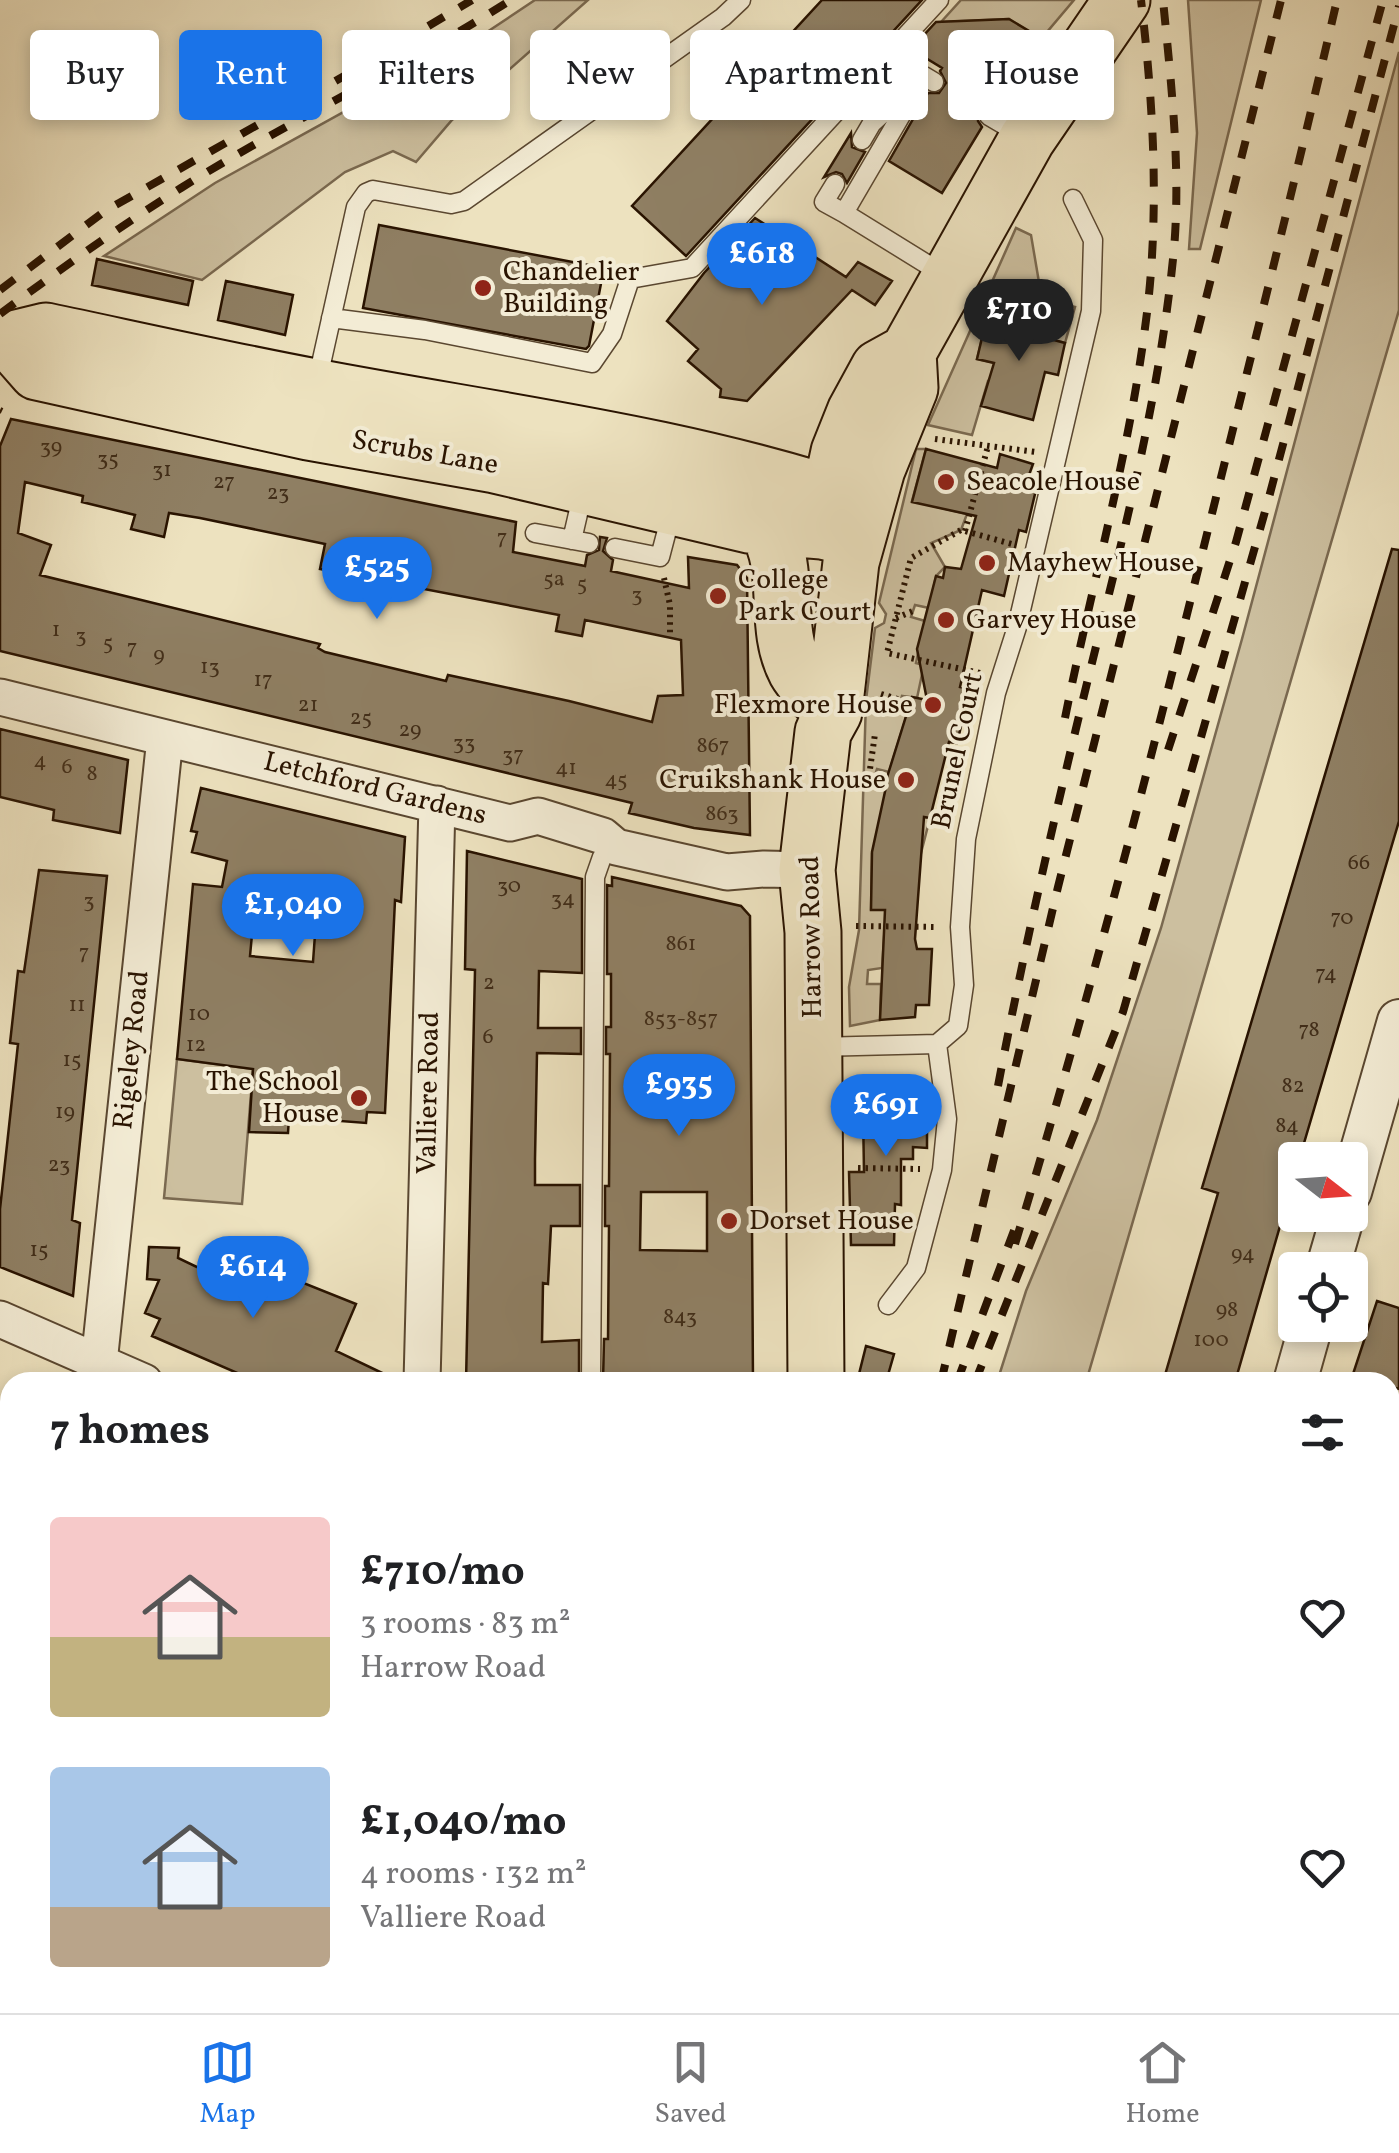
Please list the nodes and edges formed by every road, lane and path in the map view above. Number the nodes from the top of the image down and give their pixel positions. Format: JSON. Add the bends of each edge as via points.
{"nodes":[{"id":1,"x":741,"y":0,"type":"edge"},
{"id":2,"x":939,"y":0,"type":"edge"},
{"id":3,"x":1122,"y":0,"type":"edge"},
{"id":4,"x":862,"y":140,"type":"dead end"},
{"id":5,"x":835,"y":184,"type":"dead end"},
{"id":6,"x":1073,"y":199,"type":"dead end"},
{"id":7,"x":844,"y":213,"type":"junction"},
{"id":8,"x":948,"y":278,"type":"junction"},
{"id":9,"x":331,"y":318,"type":"junction"},
{"id":10,"x":4,"y":339,"type":"edge"},
{"id":11,"x":312,"y":410,"type":"junction"},
{"id":12,"x":924,"y":437,"type":"dead end"},
{"id":13,"x":988,"y":446,"type":"junction"},
{"id":14,"x":1057,"y":455,"type":"junction"},
{"id":15,"x":590,"y":461,"type":"junction"},
{"id":16,"x":675,"y":496,"type":"junction"},
{"id":17,"x":843,"y":516,"type":"junction"},
{"id":18,"x":766,"y":527,"type":"junction"},
{"id":19,"x":965,"y":532,"type":"junction"},
{"id":20,"x":534,"y":533,"type":"dead end"},
{"id":21,"x":615,"y":548,"type":"dead end"},
{"id":22,"x":1036,"y":550,"type":"junction"},
{"id":23,"x":670,"y":638,"type":"dead end"},
{"id":24,"x":1000,"y":678,"type":"junction"},
{"id":25,"x":881,"y":694,"type":"dead end"},
{"id":26,"x":0,"y":697,"type":"edge"},
{"id":27,"x":901,"y":700,"type":"dead end"},
{"id":28,"x":819,"y":714,"type":"junction"},
{"id":29,"x":165,"y":738,"type":"junction"},
{"id":30,"x":437,"y":804,"type":"junction"},
{"id":31,"x":616,"y":847,"type":"junction"},
{"id":32,"x":808,"y":870,"type":"junction"},
{"id":33,"x":853,"y":926,"type":"dead end"},
{"id":34,"x":960,"y":927,"type":"junction"},
{"id":35,"x":1399,"y":1021,"type":"edge"},
{"id":36,"x":937,"y":1044,"type":"junction"},
{"id":37,"x":813,"y":1047,"type":"junction"},
{"id":38,"x":1364,"y":1142,"type":"edge"},
{"id":39,"x":843,"y":1168,"type":"dead end"},
{"id":40,"x":942,"y":1170,"type":"junction"},
{"id":41,"x":888,"y":1305,"type":"dead end"},
{"id":42,"x":0,"y":1319,"type":"edge"},
{"id":43,"x":1306,"y":1342,"type":"edge"},
{"id":44,"x":99,"y":1363,"type":"junction"},
{"id":45,"x":120,"y":1372,"type":"edge"},
{"id":46,"x":422,"y":1372,"type":"edge"},
{"id":47,"x":591,"y":1372,"type":"edge"},
{"id":48,"x":816,"y":1372,"type":"edge"},
{"id":49,"x":1298,"y":1372,"type":"edge"}],
"edges":[{"from":1,"to":9,"type":"lane","via":[[464,201],[366,193],[356,207]]},
{"from":2,"to":9,"type":"lane","via":[[692,268],[630,279],[612,334],[592,364]]},
{"from":3,"to":8,"type":"main road","name":"Harrow Road","via":[[1008,127]]},
{"from":4,"to":7,"type":"lane","via":[[872,123],[929,79]]},
{"from":5,"to":7,"type":"lane","via":[[824,202]]},
{"from":6,"to":14,"type":"lane","name":"Brunel Court","via":[[1093,240],[1091,311]]},
{"from":7,"to":8,"type":"lane"},
{"from":8,"to":17,"type":"main road","name":"Harrow Road","via":[[908,352],[879,368],[855,412],[839,452]]},
{"from":9,"to":11,"type":"lane"},
{"from":10,"to":11,"type":"main road","name":"Scrubs Lane","via":[[37,372]]},
{"from":11,"to":15,"type":"main road","name":"Scrubs Lane"},
{"from":12,"to":13,"type":"path"},
{"from":13,"to":14,"type":"path"},
{"from":13,"to":19,"type":"path"},
{"from":14,"to":22,"type":"lane","name":"Brunel Court"},
{"from":15,"to":16,"type":"main road","name":"Scrubs Lane"},
{"from":15,"to":20,"type":"lane","via":[[580,542]]},
{"from":16,"to":17,"type":"main road","name":"Scrubs Lane","via":[[773,475]]},
{"from":16,"to":18,"type":"main road","name":"Scrubs Lane"},
{"from":16,"to":21,"type":"lane"},
{"from":16,"to":23,"type":"path"},
{"from":17,"to":18,"type":"main road","name":"Scrubs Lane"},
{"from":17,"to":28,"type":"main road","name":"Harrow Road","via":[[834,712]]},
{"from":18,"to":28,"type":"main road","via":[[780,557],[786,644]]},
{"from":19,"to":22,"type":"path"},
{"from":19,"to":24,"type":"path","via":[[912,558],[887,653]]},
{"from":22,"to":24,"type":"lane","name":"Brunel Court"},
{"from":24,"to":34,"type":"lane","name":"Brunel Court","via":[[966,839]]},
{"from":25,"to":27,"type":"path"},
{"from":26,"to":29,"type":"street","name":"Letchford Gardens"},
{"from":28,"to":32,"type":"main road","name":"Harrow Road"},
{"from":29,"to":30,"type":"street","name":"Letchford Gardens"},
{"from":29,"to":44,"type":"street","name":"Rigeley Road"},
{"from":30,"to":31,"type":"street","name":"Letchford Gardens","via":[[510,822],[538,816],[603,836]]},
{"from":30,"to":46,"type":"street","name":"Valliere Road"},
{"from":31,"to":32,"type":"street","name":"Letchford Gardens","via":[[728,872]]},
{"from":31,"to":47,"type":"lane","via":[[602,857],[594,877]]},
{"from":32,"to":37,"type":"main road","name":"Harrow Road"},
{"from":33,"to":34,"type":"path"},
{"from":34,"to":36,"type":"lane","name":"Brunel Court","via":[[964,984],[958,1026]]},
{"from":35,"to":38,"type":"street"},
{"from":36,"to":37,"type":"lane"},
{"from":36,"to":40,"type":"lane","via":[[947,1119]]},
{"from":37,"to":48,"type":"main road","name":"Harrow Road"},
{"from":39,"to":40,"type":"path"},
{"from":40,"to":41,"type":"lane","via":[[916,1268]]},
{"from":42,"to":44,"type":"street"},
{"from":43,"to":49,"type":"street"},
{"from":44,"to":45,"type":"street"}]}
